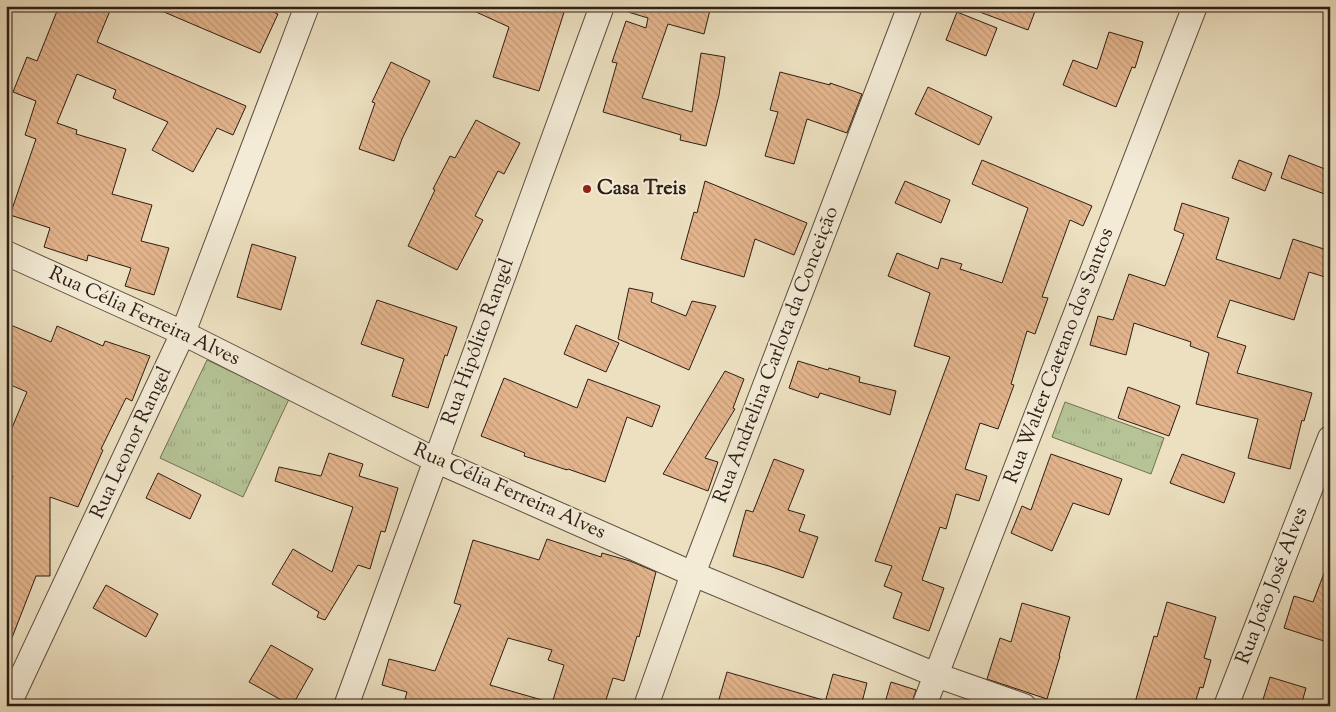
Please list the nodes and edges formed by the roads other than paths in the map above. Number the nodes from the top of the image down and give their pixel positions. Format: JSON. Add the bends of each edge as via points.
{"nodes":[{"id":1,"x":306,"y":6,"type":"edge"},
{"id":2,"x":602,"y":6,"type":"edge"},
{"id":3,"x":910,"y":6,"type":"edge"},
{"id":4,"x":1195,"y":6,"type":"edge"},
{"id":5,"x":6,"y":253,"type":"edge"},
{"id":6,"x":183,"y":333,"type":"junction"},
{"id":7,"x":1330,"y":438,"type":"edge"},
{"id":8,"x":435,"y":460,"type":"junction"},
{"id":9,"x":693,"y":574,"type":"junction"},
{"id":10,"x":936,"y":675,"type":"junction"},
{"id":11,"x":8,"y":706,"type":"edge"},
{"id":12,"x":346,"y":706,"type":"edge"},
{"id":13,"x":646,"y":706,"type":"edge"},
{"id":14,"x":924,"y":706,"type":"edge"},
{"id":15,"x":1024,"y":706,"type":"edge"},
{"id":16,"x":1226,"y":706,"type":"edge"}],
"edges":[{"from":1,"to":6,"type":"street","name":"Rua Leonor Rangel"},
{"from":2,"to":8,"type":"street","name":"Rua Hipólito Rangel"},
{"from":3,"to":9,"type":"street","name":"Rua Andrelina Carlota da Conceição"},
{"from":4,"to":10,"type":"street","name":"Rua Walter Caetano dos Santos"},
{"from":5,"to":6,"type":"street","name":"Rua Célia Ferreira Alves"},
{"from":6,"to":8,"type":"street","name":"Rua Célia Ferreira Alves"},
{"from":6,"to":11,"type":"street","name":"Rua Leonor Rangel"},
{"from":7,"to":16,"type":"street","name":"Rua João José Alves"},
{"from":8,"to":9,"type":"street","name":"Rua Célia Ferreira Alves"},
{"from":8,"to":12,"type":"street","name":"Rua Hipólito Rangel"},
{"from":9,"to":10,"type":"street","name":"Rua Célia Ferreira Alves"},
{"from":9,"to":13,"type":"street","name":"Rua Andrelina Carlota da Conceição"},
{"from":10,"to":14,"type":"street","name":"Rua Walter Caetano dos Santos"},
{"from":10,"to":15,"type":"street","name":"Rua Célia Ferreira Alves"}]}
